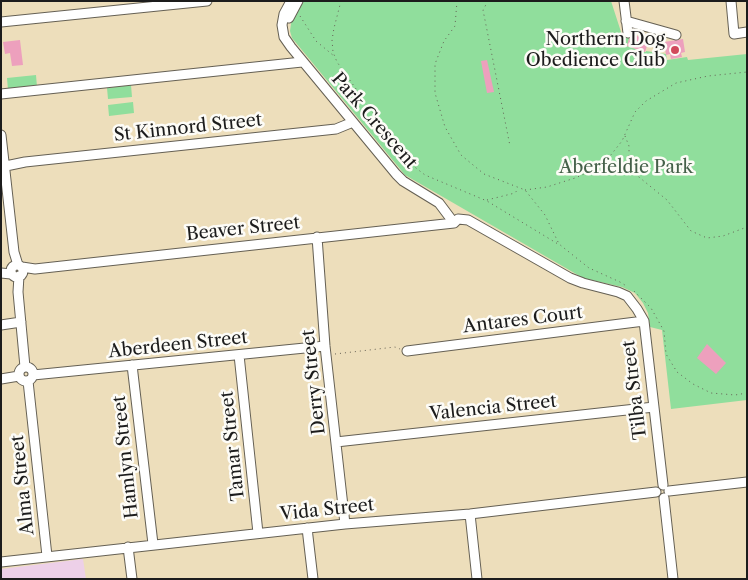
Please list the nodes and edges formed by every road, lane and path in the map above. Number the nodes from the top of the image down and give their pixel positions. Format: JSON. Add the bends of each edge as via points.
{"nodes":[{"id":1,"x":205,"y":1,"type":"edge"},
{"id":2,"x":341,"y":1,"type":"edge"},
{"id":3,"x":457,"y":1,"type":"edge"},
{"id":4,"x":488,"y":1,"type":"edge"},
{"id":5,"x":624,"y":1,"type":"edge"},
{"id":6,"x":731,"y":1,"type":"edge"},
{"id":7,"x":293,"y":3,"type":"edge"},
{"id":8,"x":626,"y":21,"type":"junction"},
{"id":9,"x":4,"y":23,"type":"edge"},
{"id":10,"x":628,"y":32,"type":"dead end"},
{"id":11,"x":747,"y":32,"type":"edge"},
{"id":12,"x":676,"y":35,"type":"dead end"},
{"id":13,"x":335,"y":56,"type":"junction"},
{"id":14,"x":302,"y":62,"type":"junction"},
{"id":15,"x":747,"y":72,"type":"edge"},
{"id":16,"x":1,"y":94,"type":"edge"},
{"id":17,"x":353,"y":122,"type":"junction"},
{"id":18,"x":1,"y":135,"type":"edge"},
{"id":19,"x":625,"y":136,"type":"junction"},
{"id":20,"x":510,"y":146,"type":"dead end"},
{"id":21,"x":3,"y":164,"type":"edge"},
{"id":22,"x":519,"y":188,"type":"junction"},
{"id":23,"x":524,"y":190,"type":"junction"},
{"id":24,"x":487,"y":200,"type":"junction"},
{"id":25,"x":6,"y":218,"type":"edge"},
{"id":26,"x":454,"y":223,"type":"junction"},
{"id":27,"x":747,"y":227,"type":"edge"},
{"id":28,"x":317,"y":237,"type":"junction"},
{"id":29,"x":559,"y":244,"type":"junction"},
{"id":30,"x":16,"y":270,"type":"junction"},
{"id":31,"x":1,"y":272,"type":"edge"},
{"id":32,"x":644,"y":321,"type":"junction"},
{"id":33,"x":20,"y":322,"type":"junction"},
{"id":34,"x":1,"y":325,"type":"edge"},
{"id":35,"x":326,"y":350,"type":"junction"},
{"id":36,"x":407,"y":351,"type":"joint"},
{"id":37,"x":239,"y":355,"type":"junction"},
{"id":38,"x":132,"y":365,"type":"junction"},
{"id":39,"x":25,"y":367,"type":"junction"},
{"id":40,"x":19,"y":376,"type":"junction"},
{"id":41,"x":31,"y":378,"type":"junction"},
{"id":42,"x":1,"y":379,"type":"edge"},
{"id":43,"x":747,"y":392,"type":"edge"},
{"id":44,"x":654,"y":407,"type":"junction"},
{"id":45,"x":336,"y":442,"type":"junction"},
{"id":46,"x":747,"y":482,"type":"edge"},
{"id":47,"x":666,"y":491,"type":"junction"},
{"id":48,"x":470,"y":514,"type":"junction"},
{"id":49,"x":345,"y":524,"type":"junction"},
{"id":50,"x":307,"y":528,"type":"junction"},
{"id":51,"x":258,"y":533,"type":"junction"},
{"id":52,"x":153,"y":544,"type":"junction"},
{"id":53,"x":128,"y":547,"type":"junction"},
{"id":54,"x":47,"y":556,"type":"junction"},
{"id":55,"x":1,"y":562,"type":"edge"},
{"id":56,"x":132,"y":579,"type":"edge"},
{"id":57,"x":313,"y":579,"type":"edge"},
{"id":58,"x":477,"y":579,"type":"edge"},
{"id":59,"x":673,"y":579,"type":"edge"}],
"edges":[{"from":1,"to":9,"type":"street"},
{"from":2,"to":13,"type":"path","via":[[332,40]]},
{"from":3,"to":22,"type":"path","via":[[455,26],[444,41],[435,64],[435,93],[445,127],[461,156],[484,174]]},
{"from":4,"to":20,"type":"path","via":[[483,10]]},
{"from":5,"to":8,"type":"street"},
{"from":6,"to":11,"type":"street","via":[[734,34]]},
{"from":7,"to":13,"type":"path","via":[[316,41]]},
{"from":7,"to":14,"type":"street","name":"Park Crescent","via":[[284,14],[282,25],[284,37]]},
{"from":8,"to":10,"type":"street"},
{"from":8,"to":12,"type":"street"},
{"from":13,"to":24,"type":"path","via":[[407,161],[425,174]]},
{"from":14,"to":16,"type":"street"},
{"from":14,"to":17,"type":"street","name":"Park Crescent"},
{"from":15,"to":19,"type":"path","via":[[676,83],[646,101],[635,112]]},
{"from":17,"to":21,"type":"street","name":"St Kinnord Street","via":[[336,129]]},
{"from":17,"to":26,"type":"street","name":"Park Crescent","via":[[396,174],[439,203]]},
{"from":18,"to":21,"type":"street"},
{"from":19,"to":23,"type":"path","via":[[602,166],[547,187]]},
{"from":19,"to":27,"type":"path","via":[[629,163],[634,172],[667,200],[691,231],[707,238]]},
{"from":21,"to":25,"type":"street"},
{"from":22,"to":23,"type":"path"},
{"from":22,"to":24,"type":"path","via":[[515,193]]},
{"from":23,"to":29,"type":"path","via":[[545,215]]},
{"from":24,"to":29,"type":"path"},
{"from":25,"to":30,"type":"street"},
{"from":26,"to":28,"type":"street","name":"Beaver Street"},
{"from":26,"to":32,"type":"street","name":"Tilba Street","via":[[458,219],[468,220],[570,278],[627,296]]},
{"from":28,"to":30,"type":"street","name":"Beaver Street"},
{"from":28,"to":35,"type":"street","name":"Derry Street"},
{"from":29,"to":43,"type":"path","via":[[590,268],[637,293],[651,308],[664,331],[666,354],[677,372],[692,384],[711,393],[735,396]]},
{"from":30,"to":31,"type":"street","name":"Beaver Street"},
{"from":30,"to":33,"type":"street"},
{"from":32,"to":36,"type":"street","name":"Antares Court"},
{"from":32,"to":44,"type":"street","name":"Tilba Street"},
{"from":33,"to":34,"type":"street"},
{"from":33,"to":39,"type":"street"},
{"from":35,"to":36,"type":"path","via":[[395,347]]},
{"from":35,"to":37,"type":"street","name":"Aberdeen Street"},
{"from":35,"to":45,"type":"street","name":"Derry Street"},
{"from":37,"to":38,"type":"street","name":"Aberdeen Street"},
{"from":37,"to":51,"type":"street","name":"Tamar Street"},
{"from":38,"to":41,"type":"street","name":"Aberdeen Street"},
{"from":38,"to":52,"type":"street","name":"Hamlyn Street"},
{"from":39,"to":40,"type":"street"},
{"from":39,"to":41,"type":"street","via":[[31,369]]},
{"from":40,"to":41,"type":"street","via":[[23,380]]},
{"from":40,"to":42,"type":"street"},
{"from":41,"to":54,"type":"street","name":"Alma Street"},
{"from":44,"to":45,"type":"street","name":"Valencia Street"},
{"from":44,"to":47,"type":"street","name":"Tilba Street"},
{"from":45,"to":49,"type":"street","name":"Derry Street"},
{"from":46,"to":47,"type":"street"},
{"from":47,"to":48,"type":"street","name":"Vida Street","via":[[658,486],[656,492]]},
{"from":47,"to":59,"type":"street","name":"Tilba Street"},
{"from":48,"to":49,"type":"street","name":"Vida Street"},
{"from":48,"to":58,"type":"street"},
{"from":49,"to":50,"type":"street","name":"Vida Street"},
{"from":50,"to":51,"type":"street","name":"Vida Street"},
{"from":50,"to":57,"type":"street"},
{"from":51,"to":52,"type":"street","name":"Vida Street"},
{"from":52,"to":53,"type":"street","name":"Vida Street"},
{"from":53,"to":54,"type":"street","name":"Vida Street"},
{"from":53,"to":56,"type":"street"},
{"from":54,"to":55,"type":"street","name":"Vida Street"}]}
